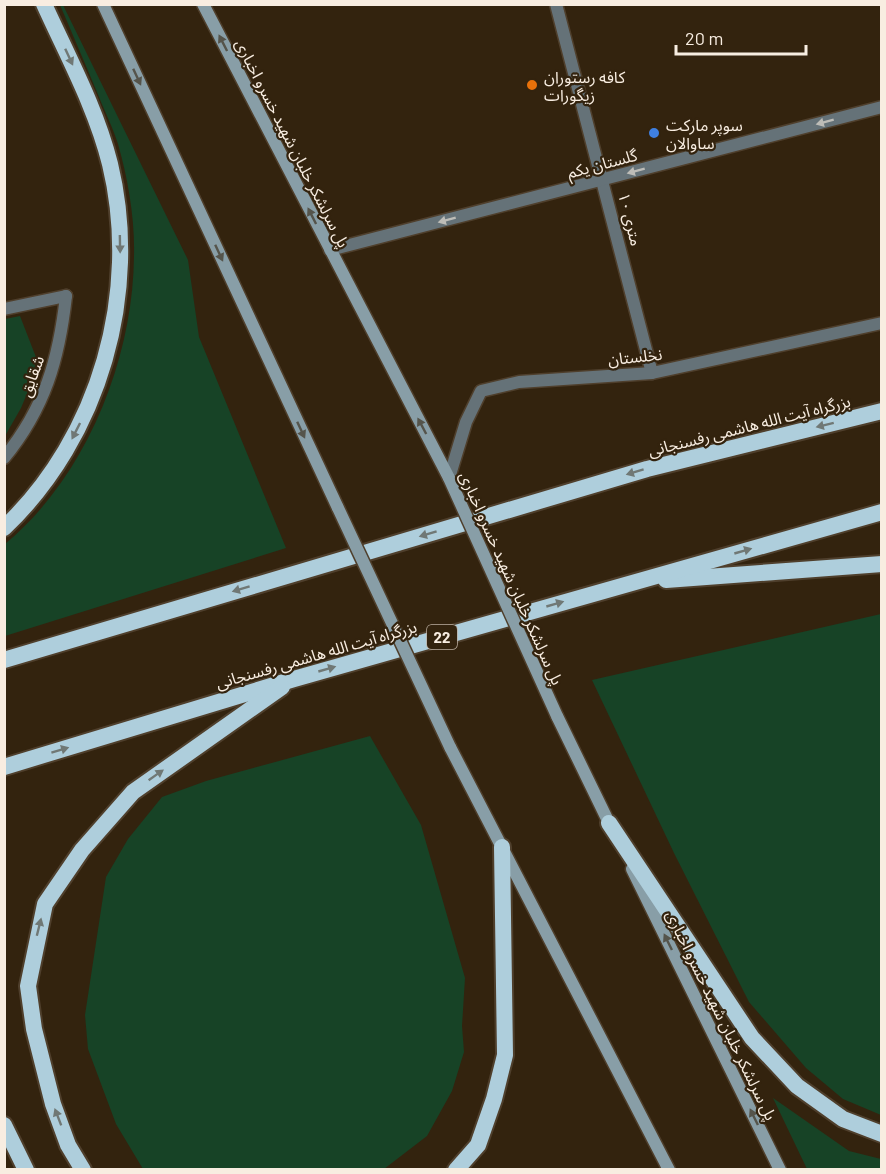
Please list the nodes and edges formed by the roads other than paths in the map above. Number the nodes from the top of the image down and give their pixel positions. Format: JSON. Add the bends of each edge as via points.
{"nodes":[{"id":1,"x":44,"y":4,"type":"edge"},
{"id":2,"x":103,"y":4,"type":"edge"},
{"id":3,"x":203,"y":4,"type":"edge"},
{"id":4,"x":556,"y":4,"type":"edge"},
{"id":5,"x":882,"y":107,"type":"edge"},
{"id":6,"x":604,"y":179,"type":"junction"},
{"id":7,"x":330,"y":250,"type":"junction"},
{"id":8,"x":4,"y":309,"type":"edge"},
{"id":9,"x":882,"y":323,"type":"edge"},
{"id":10,"x":652,"y":373,"type":"junction"},
{"id":11,"x":882,"y":411,"type":"edge"},
{"id":12,"x":4,"y":458,"type":"edge"},
{"id":13,"x":449,"y":478,"type":"junction"},
{"id":14,"x":882,"y":512,"type":"edge"},
{"id":15,"x":4,"y":528,"type":"edge"},
{"id":16,"x":882,"y":564,"type":"edge"},
{"id":17,"x":629,"y":583,"type":"junction"},
{"id":18,"x":4,"y":660,"type":"edge"},
{"id":19,"x":294,"y":679,"type":"junction"},
{"id":20,"x":4,"y":767,"type":"edge"},
{"id":21,"x":609,"y":823,"type":"junction"},
{"id":22,"x":502,"y":847,"type":"junction"},
{"id":23,"x":4,"y":1125,"type":"edge"},
{"id":24,"x":882,"y":1134,"type":"edge"},
{"id":25,"x":26,"y":1170,"type":"edge"},
{"id":26,"x":83,"y":1170,"type":"edge"},
{"id":27,"x":456,"y":1170,"type":"edge"},
{"id":28,"x":669,"y":1170,"type":"edge"},
{"id":29,"x":780,"y":1170,"type":"edge"}],
"edges":[{"from":1,"to":15,"type":"highway","one_way":true,"via":[[94,112],[110,165],[119,218],[120,272],[102,372],[82,419],[60,462],[29,504]]},
{"from":2,"to":22,"type":"main road","one_way":true,"bridge":true,"via":[[450,747]]},
{"from":7,"to":3,"type":"main road","name":"پل سرلشکر خلبان شهید خسرو اخباری","one_way":true},
{"from":4,"to":6,"type":"street","name":"۱۰ متری"},
{"from":5,"to":6,"type":"street","name":"گلستان یکم","one_way":true},
{"from":6,"to":7,"type":"street","name":"گلستان یکم","one_way":true},
{"from":6,"to":10,"type":"street","name":"۱۰ متری"},
{"from":13,"to":7,"type":"main road","name":"پل سرلشکر خلبان شهید خسرو اخباری","one_way":true},
{"from":8,"to":12,"type":"street","name":"شقایق","via":[[66,296],[61,342],[47,389],[23,435]]},
{"from":9,"to":10,"type":"street","name":"نخلستان"},
{"from":10,"to":13,"type":"street","name":"نخلستان","via":[[519,382],[481,391],[466,423]]},
{"from":11,"to":18,"type":"highway","name":"بزرگراه آیت الله هاشمی رفسنجانی","one_way":true,"via":[[647,469]]},
{"from":13,"to":21,"type":"main road","name":"پل سرلشکر خلبان شهید خسرو اخباری","bridge":true,"via":[[556,716]]},
{"from":17,"to":14,"type":"highway","name":"بزرگراه آیت الله هاشمی رفسنجانی","number":"22","one_way":true},
{"from":16,"to":17,"type":"highway"},
{"from":19,"to":17,"type":"highway","name":"بزرگراه آیت الله هاشمی رفسنجانی","number":"22","one_way":true},
{"from":20,"to":19,"type":"highway","name":"بزرگراه آیت الله هاشمی رفسنجانی","number":"22","one_way":true},
{"from":26,"to":19,"type":"highway","one_way":true,"via":[[52,1104],[34,1029],[28,986],[45,904],[82,850],[133,792]]},
{"from":21,"to":24,"type":"highway","via":[[752,1038],[797,1086],[843,1119]]},
{"from":29,"to":21,"type":"main road","name":"پل سرلشکر خلبان شهید خسرو اخباری","one_way":true},
{"from":22,"to":27,"type":"highway","via":[[505,1055],[478,1145]]},
{"from":22,"to":28,"type":"main road"},
{"from":23,"to":25,"type":"highway"}]}
